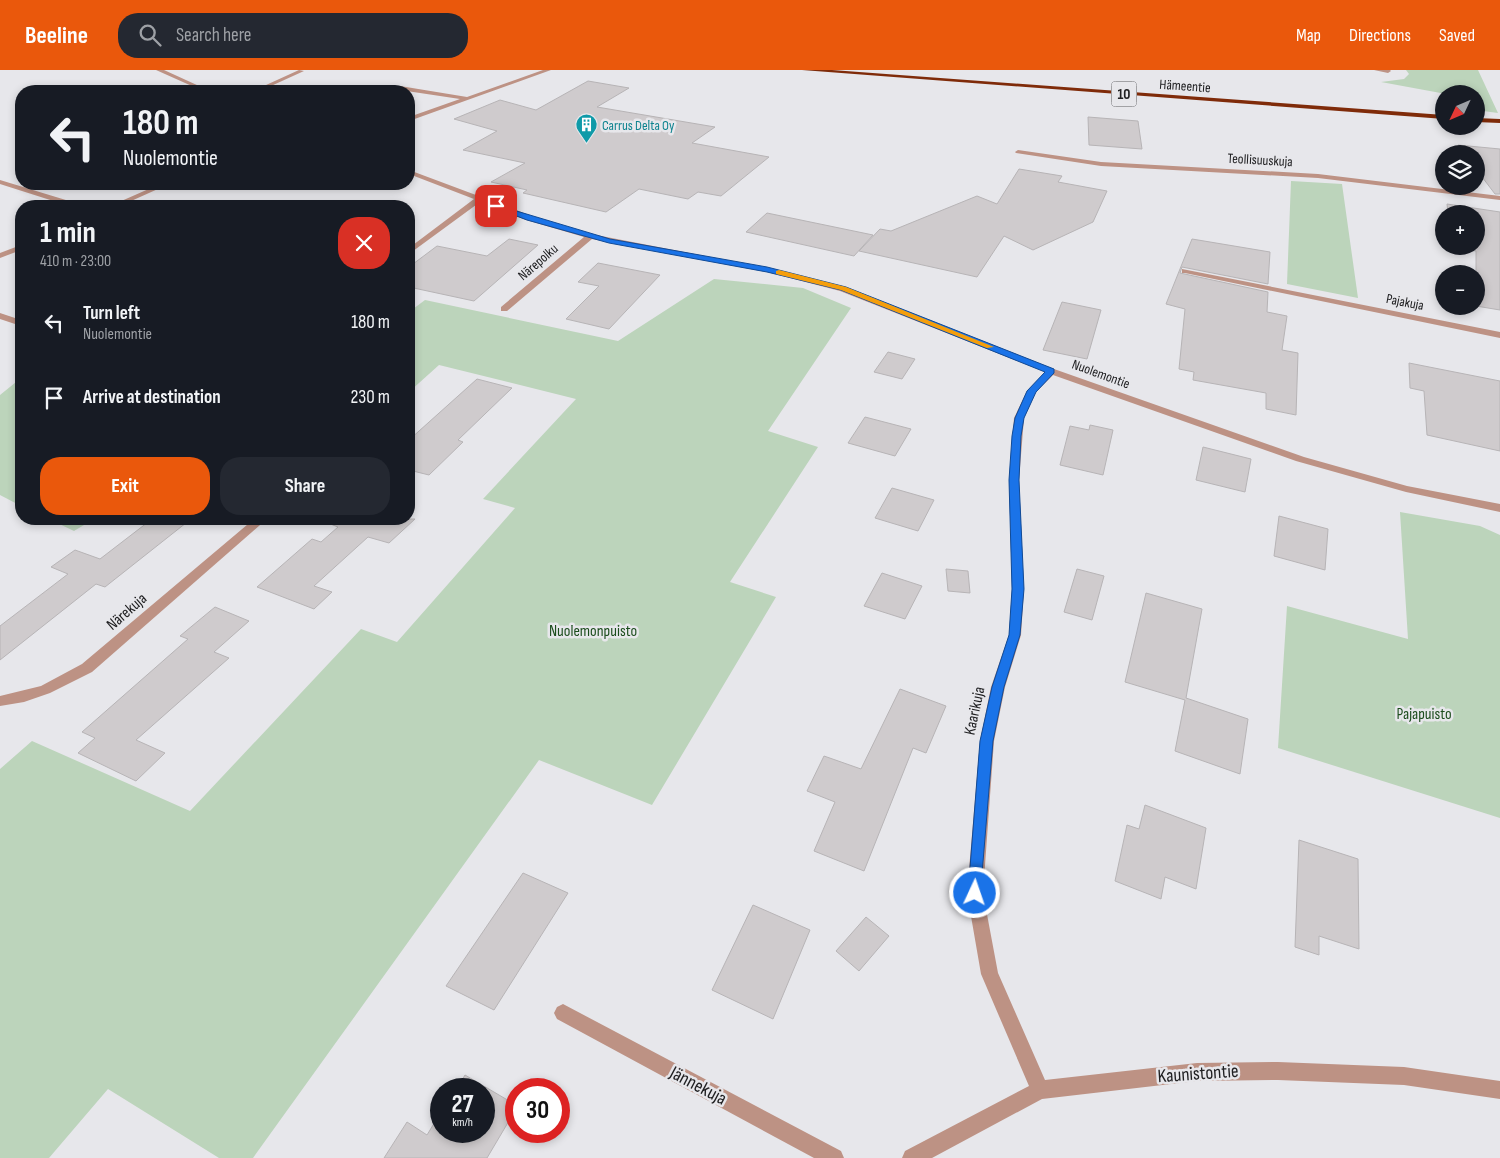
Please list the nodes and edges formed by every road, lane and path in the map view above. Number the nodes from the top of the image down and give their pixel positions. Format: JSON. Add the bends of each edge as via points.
{"nodes":[{"id":1,"x":159,"y":70,"type":"edge"},
{"id":2,"x":548,"y":70,"type":"edge"},
{"id":3,"x":805,"y":70,"type":"edge"},
{"id":4,"x":1377,"y":70,"type":"edge"},
{"id":5,"x":1388,"y":71,"type":"edge"},
{"id":6,"x":301,"y":72,"type":"dead end"},
{"id":7,"x":193,"y":85,"type":"edge"},
{"id":8,"x":270,"y":85,"type":"edge"},
{"id":9,"x":415,"y":90,"type":"edge"},
{"id":10,"x":468,"y":98,"type":"junction"},
{"id":11,"x":1435,"y":116,"type":"edge"},
{"id":12,"x":415,"y":117,"type":"edge"},
{"id":13,"x":1485,"y":120,"type":"edge"},
{"id":14,"x":1500,"y":121,"type":"edge"},
{"id":15,"x":1018,"y":152,"type":"dead end"},
{"id":16,"x":415,"y":174,"type":"edge"},
{"id":17,"x":0,"y":182,"type":"edge"},
{"id":18,"x":15,"y":187,"type":"edge"},
{"id":19,"x":25,"y":190,"type":"edge"},
{"id":20,"x":151,"y":190,"type":"edge"},
{"id":21,"x":1500,"y":198,"type":"edge"},
{"id":22,"x":478,"y":199,"type":"junction"},
{"id":23,"x":57,"y":200,"type":"edge"},
{"id":24,"x":128,"y":200,"type":"edge"},
{"id":25,"x":590,"y":236,"type":"junction"},
{"id":26,"x":415,"y":247,"type":"edge"},
{"id":27,"x":15,"y":250,"type":"edge"},
{"id":28,"x":0,"y":256,"type":"edge"},
{"id":29,"x":1185,"y":271,"type":"dead end"},
{"id":30,"x":504,"y":309,"type":"dead end"},
{"id":31,"x":0,"y":316,"type":"edge"},
{"id":32,"x":15,"y":320,"type":"edge"},
{"id":33,"x":1500,"y":335,"type":"edge"},
{"id":34,"x":1051,"y":371,"type":"junction"},
{"id":35,"x":1500,"y":508,"type":"edge"},
{"id":36,"x":254,"y":525,"type":"edge"},
{"id":37,"x":0,"y":701,"type":"edge"},
{"id":38,"x":563,"y":1013,"type":"dead end"},
{"id":39,"x":1040,"y":1090,"type":"junction"},
{"id":40,"x":1500,"y":1090,"type":"edge"},
{"id":41,"x":834,"y":1158,"type":"edge"},
{"id":42,"x":912,"y":1158,"type":"edge"}],
"edges":[{"from":1,"to":7,"type":"street"},
{"from":2,"to":10,"type":"street"},
{"from":3,"to":11,"type":"highway","name":"Hämeentie","number":"10"},
{"from":4,"to":5,"type":"street"},
{"from":6,"to":8,"type":"street"},
{"from":9,"to":10,"type":"street"},
{"from":10,"to":12,"type":"street"},
{"from":13,"to":14,"type":"highway"},
{"from":15,"to":21,"type":"street","name":"Teollisuuskuja","via":[[1110,164],[1318,176]]},
{"from":16,"to":22,"type":"street","name":"Nuolemontie"},
{"from":17,"to":18,"type":"street"},
{"from":19,"to":23,"type":"street"},
{"from":20,"to":24,"type":"street"},
{"from":22,"to":25,"type":"street","name":"Nuolemontie"},
{"from":22,"to":26,"type":"street"},
{"from":25,"to":30,"type":"street","name":"Närepolku"},
{"from":25,"to":34,"type":"street","name":"Nuolemontie","via":[[813,280]]},
{"from":27,"to":28,"type":"street"},
{"from":29,"to":33,"type":"street","name":"Pajakuja"},
{"from":31,"to":32,"type":"street"},
{"from":34,"to":35,"type":"street","name":"Nuolemontie","via":[[1300,460],[1406,489]]},
{"from":34,"to":39,"type":"street","name":"Kaarikuja","via":[[1032,391],[1019,418],[1016,436],[1014,480],[1018,589],[1015,635],[998,687],[987,741],[975,893],[990,974]]},
{"from":36,"to":37,"type":"street","name":"Närekuja","via":[[87,668],[65,682],[27,698]]},
{"from":38,"to":41,"type":"street","name":"Jännekuja"},
{"from":39,"to":40,"type":"street","name":"Kaunistontie","via":[[1197,1072],[1278,1071],[1404,1076]]},
{"from":39,"to":42,"type":"street","name":"Kaunistontie"}]}
